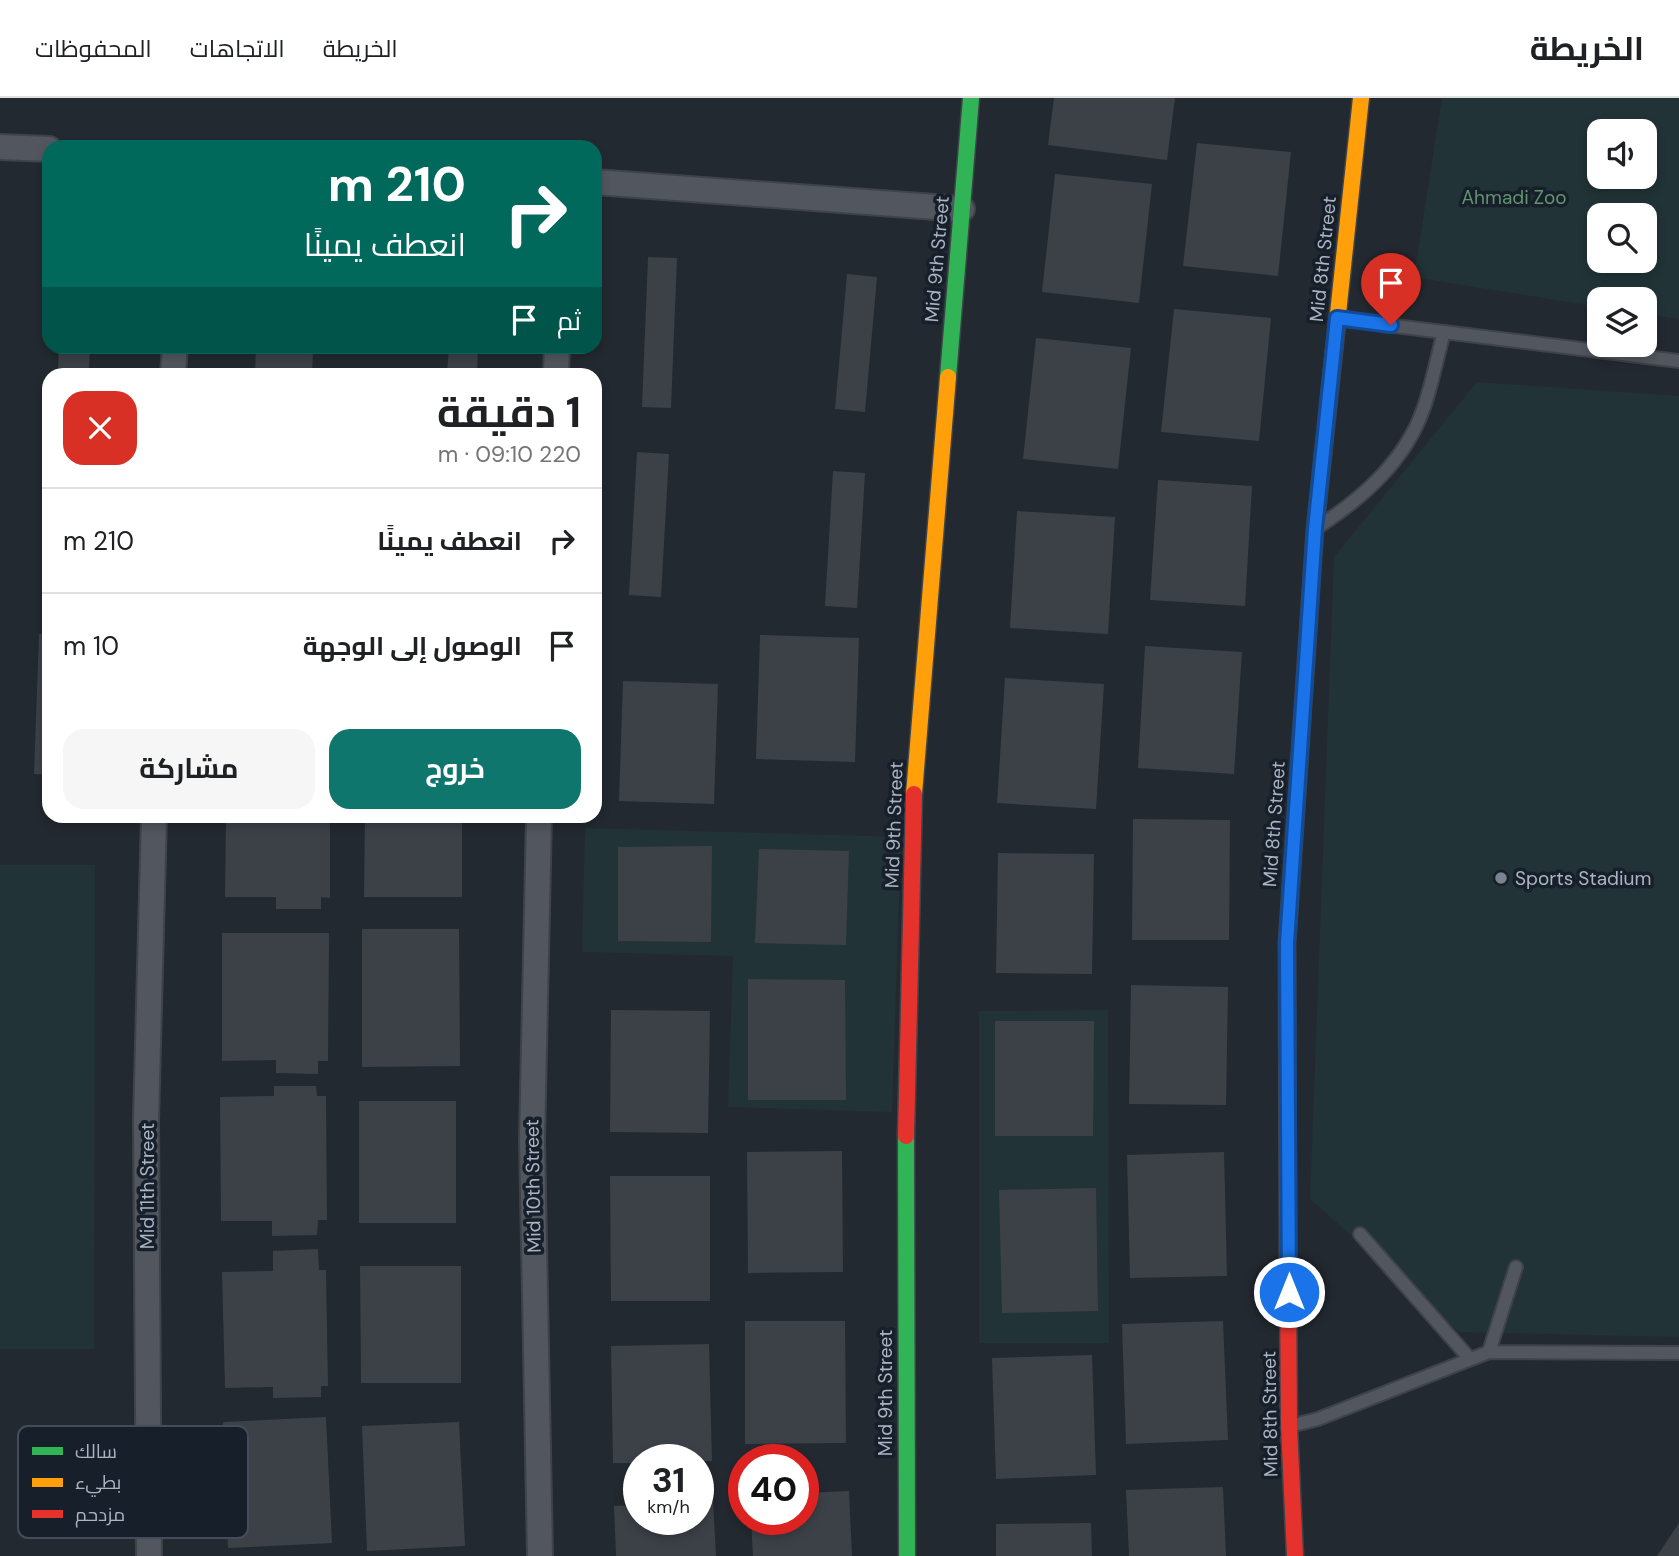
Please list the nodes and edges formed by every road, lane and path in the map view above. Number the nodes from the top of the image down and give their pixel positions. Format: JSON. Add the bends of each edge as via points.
{"nodes":[{"id":1,"x":971,"y":98,"type":"edge"},
{"id":2,"x":1361,"y":98,"type":"edge"},
{"id":3,"x":0,"y":147,"type":"edge"},
{"id":4,"x":42,"y":149,"type":"edge"},
{"id":5,"x":602,"y":183,"type":"edge"},
{"id":6,"x":962,"y":209,"type":"junction"},
{"id":7,"x":1337,"y":318,"type":"junction"},
{"id":8,"x":1444,"y":332,"type":"junction"},
{"id":9,"x":1679,"y":360,"type":"edge"},
{"id":10,"x":1315,"y":529,"type":"junction"},
{"id":11,"x":155,"y":823,"type":"edge"},
{"id":12,"x":539,"y":823,"type":"edge"},
{"id":13,"x":1360,"y":1234,"type":"dead end"},
{"id":14,"x":1516,"y":1267,"type":"dead end"},
{"id":15,"x":1489,"y":1352,"type":"junction"},
{"id":16,"x":1679,"y":1353,"type":"edge"},
{"id":17,"x":1470,"y":1359,"type":"junction"},
{"id":18,"x":148,"y":1426,"type":"edge"},
{"id":19,"x":1289,"y":1426,"type":"junction"},
{"id":20,"x":149,"y":1538,"type":"edge"},
{"id":21,"x":149,"y":1556,"type":"edge"},
{"id":22,"x":540,"y":1556,"type":"edge"},
{"id":23,"x":906,"y":1556,"type":"edge"},
{"id":24,"x":1295,"y":1556,"type":"edge"}],
"edges":[{"from":1,"to":6,"type":"street","name":"Mid 9th Street"},
{"from":2,"to":7,"type":"street","name":"Mid 8th Street"},
{"from":3,"to":4,"type":"street"},
{"from":5,"to":6,"type":"street"},
{"from":6,"to":23,"type":"street","name":"Mid 9th Street","via":[[914,799],[906,1123]]},
{"from":7,"to":8,"type":"lane"},
{"from":7,"to":10,"type":"street","name":"Mid 8th Street"},
{"from":8,"to":9,"type":"lane"},
{"from":8,"to":10,"type":"lane","via":[[1423,411],[1399,458],[1351,505]]},
{"from":10,"to":19,"type":"street","name":"Mid 8th Street","via":[[1287,943]]},
{"from":11,"to":18,"type":"street","name":"Mid 11th Street","via":[[146,1120]]},
{"from":12,"to":22,"type":"street","name":"Mid 10th Street","via":[[532,1140]]},
{"from":13,"to":17,"type":"lane"},
{"from":14,"to":15,"type":"lane"},
{"from":15,"to":16,"type":"lane"},
{"from":15,"to":17,"type":"lane"},
{"from":17,"to":19,"type":"lane","via":[[1318,1419]]},
{"from":19,"to":24,"type":"street","name":"Mid 8th Street"},
{"from":20,"to":21,"type":"street","name":"Mid 11th Street"}]}
